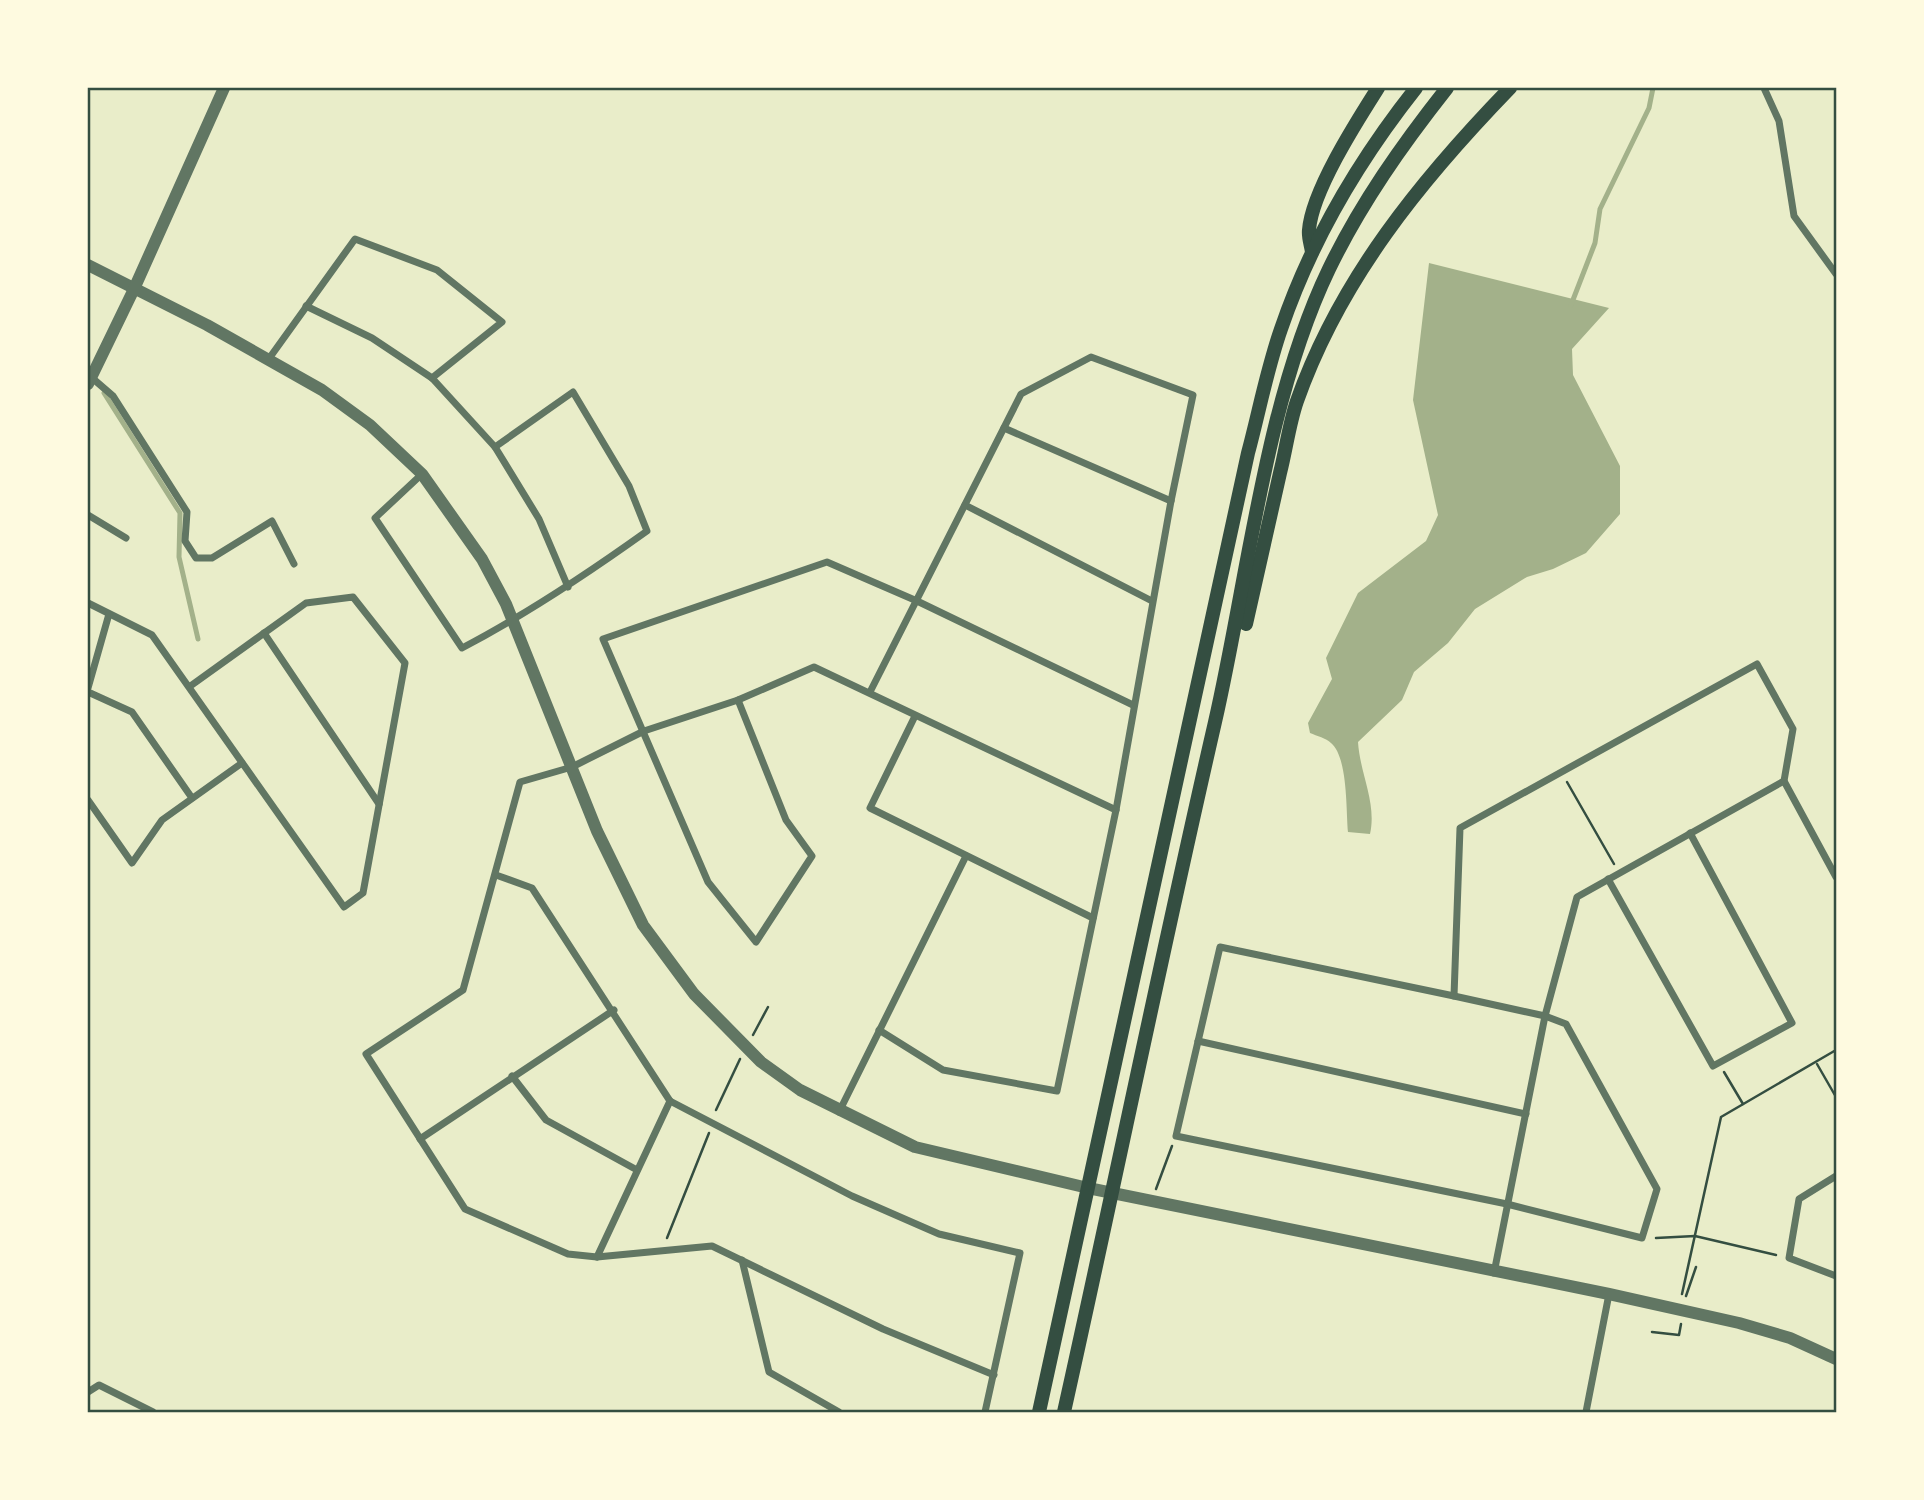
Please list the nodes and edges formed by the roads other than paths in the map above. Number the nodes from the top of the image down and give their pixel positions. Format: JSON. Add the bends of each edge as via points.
{"nodes":[{"id":1,"x":225,"y":88,"type":"edge"},
{"id":2,"x":1378,"y":88,"type":"edge"},
{"id":3,"x":1416,"y":88,"type":"edge"},
{"id":4,"x":1447,"y":88,"type":"edge"},
{"id":5,"x":1510,"y":88,"type":"edge"},
{"id":6,"x":1764,"y":88,"type":"edge"},
{"id":7,"x":1312,"y":252,"type":"junction"},
{"id":8,"x":88,"y":265,"type":"edge"},
{"id":9,"x":1836,"y":274,"type":"edge"},
{"id":10,"x":134,"y":289,"type":"junction"},
{"id":11,"x":306,"y":306,"type":"junction"},
{"id":12,"x":268,"y":360,"type":"junction"},
{"id":13,"x":432,"y":378,"type":"junction"},
{"id":14,"x":89,"y":380,"type":"edge"},
{"id":15,"x":1004,"y":428,"type":"junction"},
{"id":16,"x":495,"y":447,"type":"junction"},
{"id":17,"x":422,"y":474,"type":"junction"},
{"id":18,"x":1171,"y":501,"type":"junction"},
{"id":19,"x":965,"y":505,"type":"junction"},
{"id":20,"x":88,"y":515,"type":"edge"},
{"id":21,"x":126,"y":538,"type":"dead end"},
{"id":22,"x":294,"y":564,"type":"dead end"},
{"id":23,"x":568,"y":587,"type":"junction"},
{"id":24,"x":917,"y":601,"type":"junction"},
{"id":25,"x":1152,"y":601,"type":"junction"},
{"id":26,"x":88,"y":603,"type":"edge"},
{"id":27,"x":109,"y":614,"type":"junction"},
{"id":28,"x":514,"y":621,"type":"junction"},
{"id":29,"x":264,"y":633,"type":"junction"},
{"id":30,"x":1229,"y":660,"type":"junction"},
{"id":31,"x":189,"y":687,"type":"junction"},
{"id":32,"x":88,"y":690,"type":"edge"},
{"id":33,"x":870,"y":692,"type":"junction"},
{"id":34,"x":738,"y":700,"type":"junction"},
{"id":35,"x":1133,"y":705,"type":"junction"},
{"id":36,"x":915,"y":716,"type":"junction"},
{"id":37,"x":644,"y":731,"type":"junction"},
{"id":38,"x":242,"y":762,"type":"junction"},
{"id":39,"x":572,"y":767,"type":"junction"},
{"id":40,"x":1784,"y":781,"type":"junction"},
{"id":41,"x":192,"y":798,"type":"junction"},
{"id":42,"x":88,"y":800,"type":"edge"},
{"id":43,"x":379,"y":804,"type":"junction"},
{"id":44,"x":1116,"y":810,"type":"junction"},
{"id":45,"x":1690,"y":833,"type":"junction"},
{"id":46,"x":967,"y":856,"type":"junction"},
{"id":47,"x":496,"y":875,"type":"junction"},
{"id":48,"x":1836,"y":877,"type":"edge"},
{"id":49,"x":1608,"y":879,"type":"junction"},
{"id":50,"x":1093,"y":918,"type":"junction"},
{"id":51,"x":1454,"y":996,"type":"junction"},
{"id":52,"x":614,"y":1010,"type":"junction"},
{"id":53,"x":1545,"y":1017,"type":"junction"},
{"id":54,"x":879,"y":1030,"type":"junction"},
{"id":55,"x":1198,"y":1041,"type":"junction"},
{"id":56,"x":512,"y":1076,"type":"junction"},
{"id":57,"x":670,"y":1101,"type":"junction"},
{"id":58,"x":839,"y":1112,"type":"junction"},
{"id":59,"x":1526,"y":1114,"type":"junction"},
{"id":60,"x":420,"y":1139,"type":"junction"},
{"id":61,"x":637,"y":1170,"type":"junction"},
{"id":62,"x":1836,"y":1176,"type":"edge"},
{"id":63,"x":1088,"y":1188,"type":"junction"},
{"id":64,"x":1113,"y":1193,"type":"junction"},
{"id":65,"x":1507,"y":1204,"type":"junction"},
{"id":66,"x":597,"y":1257,"type":"junction"},
{"id":67,"x":742,"y":1260,"type":"junction"},
{"id":68,"x":1494,"y":1273,"type":"junction"},
{"id":69,"x":1836,"y":1276,"type":"edge"},
{"id":70,"x":1608,"y":1294,"type":"junction"},
{"id":71,"x":1836,"y":1359,"type":"edge"},
{"id":72,"x":993,"y":1375,"type":"junction"},
{"id":73,"x":88,"y":1392,"type":"edge"},
{"id":74,"x":153,"y":1412,"type":"edge"},
{"id":75,"x":839,"y":1412,"type":"edge"},
{"id":76,"x":985,"y":1412,"type":"edge"},
{"id":77,"x":1039,"y":1412,"type":"edge"},
{"id":78,"x":1064,"y":1412,"type":"edge"},
{"id":79,"x":1586,"y":1412,"type":"edge"}],
"edges":[{"from":1,"to":10,"type":"street"},
{"from":2,"to":7,"type":"main road","via":[[1323,186],[1308,230]]},
{"from":3,"to":7,"type":"main road","via":[[1355,173]]},
{"from":4,"to":30,"type":"main road","via":[[1396,153],[1327,272],[1300,343],[1273,438]]},
{"from":5,"to":30,"type":"main road","via":[[1396,218],[1335,314],[1297,403],[1241,643]]},
{"from":6,"to":9,"type":"street","via":[[1779,121],[1794,216]]},
{"from":7,"to":63,"type":"main road","via":[[1280,330],[1248,453]]},
{"from":8,"to":10,"type":"street"},
{"from":10,"to":12,"type":"street"},
{"from":10,"to":14,"type":"street"},
{"from":11,"to":12,"type":"street"},
{"from":11,"to":13,"type":"street","via":[[372,338]]},
{"from":11,"to":13,"type":"street","via":[[355,239],[437,270],[502,322]]},
{"from":12,"to":17,"type":"street","via":[[370,425]]},
{"from":13,"to":16,"type":"street"},
{"from":14,"to":22,"type":"street","via":[[113,396],[187,512],[185,541],[196,558],[212,558],[272,521]]},
{"from":15,"to":18,"type":"street"},
{"from":15,"to":18,"type":"street","via":[[1021,394],[1091,357],[1193,395]]},
{"from":15,"to":19,"type":"street"},
{"from":16,"to":23,"type":"street","via":[[539,519]]},
{"from":16,"to":23,"type":"street","via":[[573,392],[629,486],[648,531]]},
{"from":17,"to":28,"type":"street","via":[[482,559]]},
{"from":17,"to":28,"type":"street","via":[[375,518],[462,648]]},
{"from":18,"to":25,"type":"street"},
{"from":19,"to":24,"type":"street"},
{"from":19,"to":25,"type":"street"},
{"from":20,"to":21,"type":"street"},
{"from":23,"to":28,"type":"street"},
{"from":24,"to":33,"type":"street"},
{"from":24,"to":35,"type":"street"},
{"from":24,"to":37,"type":"street","via":[[827,562],[603,639]]},
{"from":25,"to":35,"type":"street"},
{"from":26,"to":27,"type":"street"},
{"from":27,"to":31,"type":"street","via":[[152,635]]},
{"from":27,"to":32,"type":"street"},
{"from":28,"to":39,"type":"street"},
{"from":29,"to":31,"type":"street"},
{"from":29,"to":43,"type":"street"},
{"from":29,"to":43,"type":"street","via":[[306,603],[353,597],[405,663]]},
{"from":30,"to":64,"type":"main road"},
{"from":31,"to":38,"type":"street"},
{"from":32,"to":41,"type":"street","via":[[132,712]]},
{"from":33,"to":34,"type":"street","via":[[814,667]]},
{"from":33,"to":36,"type":"street"},
{"from":34,"to":37,"type":"street"},
{"from":34,"to":37,"type":"street","via":[[786,820],[812,856],[756,942],[708,882]]},
{"from":35,"to":44,"type":"street"},
{"from":36,"to":44,"type":"street"},
{"from":36,"to":46,"type":"street","via":[[870,808]]},
{"from":37,"to":39,"type":"street"},
{"from":38,"to":41,"type":"street"},
{"from":38,"to":43,"type":"street","via":[[344,907],[363,893]]},
{"from":39,"to":47,"type":"street","via":[[520,782]]},
{"from":39,"to":58,"type":"street","via":[[637,915],[694,994],[761,1062]]},
{"from":40,"to":45,"type":"street"},
{"from":40,"to":48,"type":"street"},
{"from":40,"to":51,"type":"street","via":[[1793,729],[1757,664],[1460,828]]},
{"from":41,"to":42,"type":"street","via":[[162,820],[132,863]]},
{"from":44,"to":50,"type":"street"},
{"from":45,"to":49,"type":"street"},
{"from":45,"to":49,"type":"street","via":[[1792,1023],[1713,1066]]},
{"from":46,"to":50,"type":"street"},
{"from":46,"to":54,"type":"street"},
{"from":47,"to":52,"type":"street","via":[[533,888]]},
{"from":47,"to":60,"type":"street","via":[[463,990],[366,1054]]},
{"from":49,"to":53,"type":"street","via":[[1577,897]]},
{"from":50,"to":54,"type":"street","via":[[1058,1091],[943,1070]]},
{"from":51,"to":53,"type":"street"},
{"from":51,"to":55,"type":"street","via":[[1220,947]]},
{"from":52,"to":56,"type":"street"},
{"from":52,"to":57,"type":"street"},
{"from":53,"to":59,"type":"street"},
{"from":53,"to":65,"type":"street","via":[[1566,1024],[1657,1189],[1642,1238]]},
{"from":54,"to":58,"type":"street"},
{"from":55,"to":59,"type":"street"},
{"from":55,"to":65,"type":"street","via":[[1176,1136]]},
{"from":56,"to":60,"type":"street"},
{"from":56,"to":61,"type":"street","via":[[546,1120]]},
{"from":57,"to":61,"type":"street"},
{"from":57,"to":72,"type":"street","via":[[852,1196],[939,1234],[1020,1253]]},
{"from":58,"to":63,"type":"street","via":[[915,1147]]},
{"from":59,"to":65,"type":"street"},
{"from":60,"to":66,"type":"street","via":[[465,1209],[568,1254]]},
{"from":61,"to":66,"type":"street"},
{"from":62,"to":69,"type":"street","via":[[1799,1199],[1789,1258]]},
{"from":63,"to":64,"type":"street"},
{"from":63,"to":77,"type":"main road"},
{"from":64,"to":68,"type":"street"},
{"from":64,"to":78,"type":"main road"},
{"from":65,"to":68,"type":"street"},
{"from":66,"to":67,"type":"street","via":[[712,1246]]},
{"from":67,"to":72,"type":"street","via":[[883,1329]]},
{"from":67,"to":75,"type":"street","via":[[769,1372]]},
{"from":68,"to":70,"type":"street"},
{"from":70,"to":71,"type":"street","via":[[1790,1338]]},
{"from":70,"to":79,"type":"street"},
{"from":72,"to":76,"type":"street"},
{"from":73,"to":74,"type":"street","via":[[99,1385]]}]}
